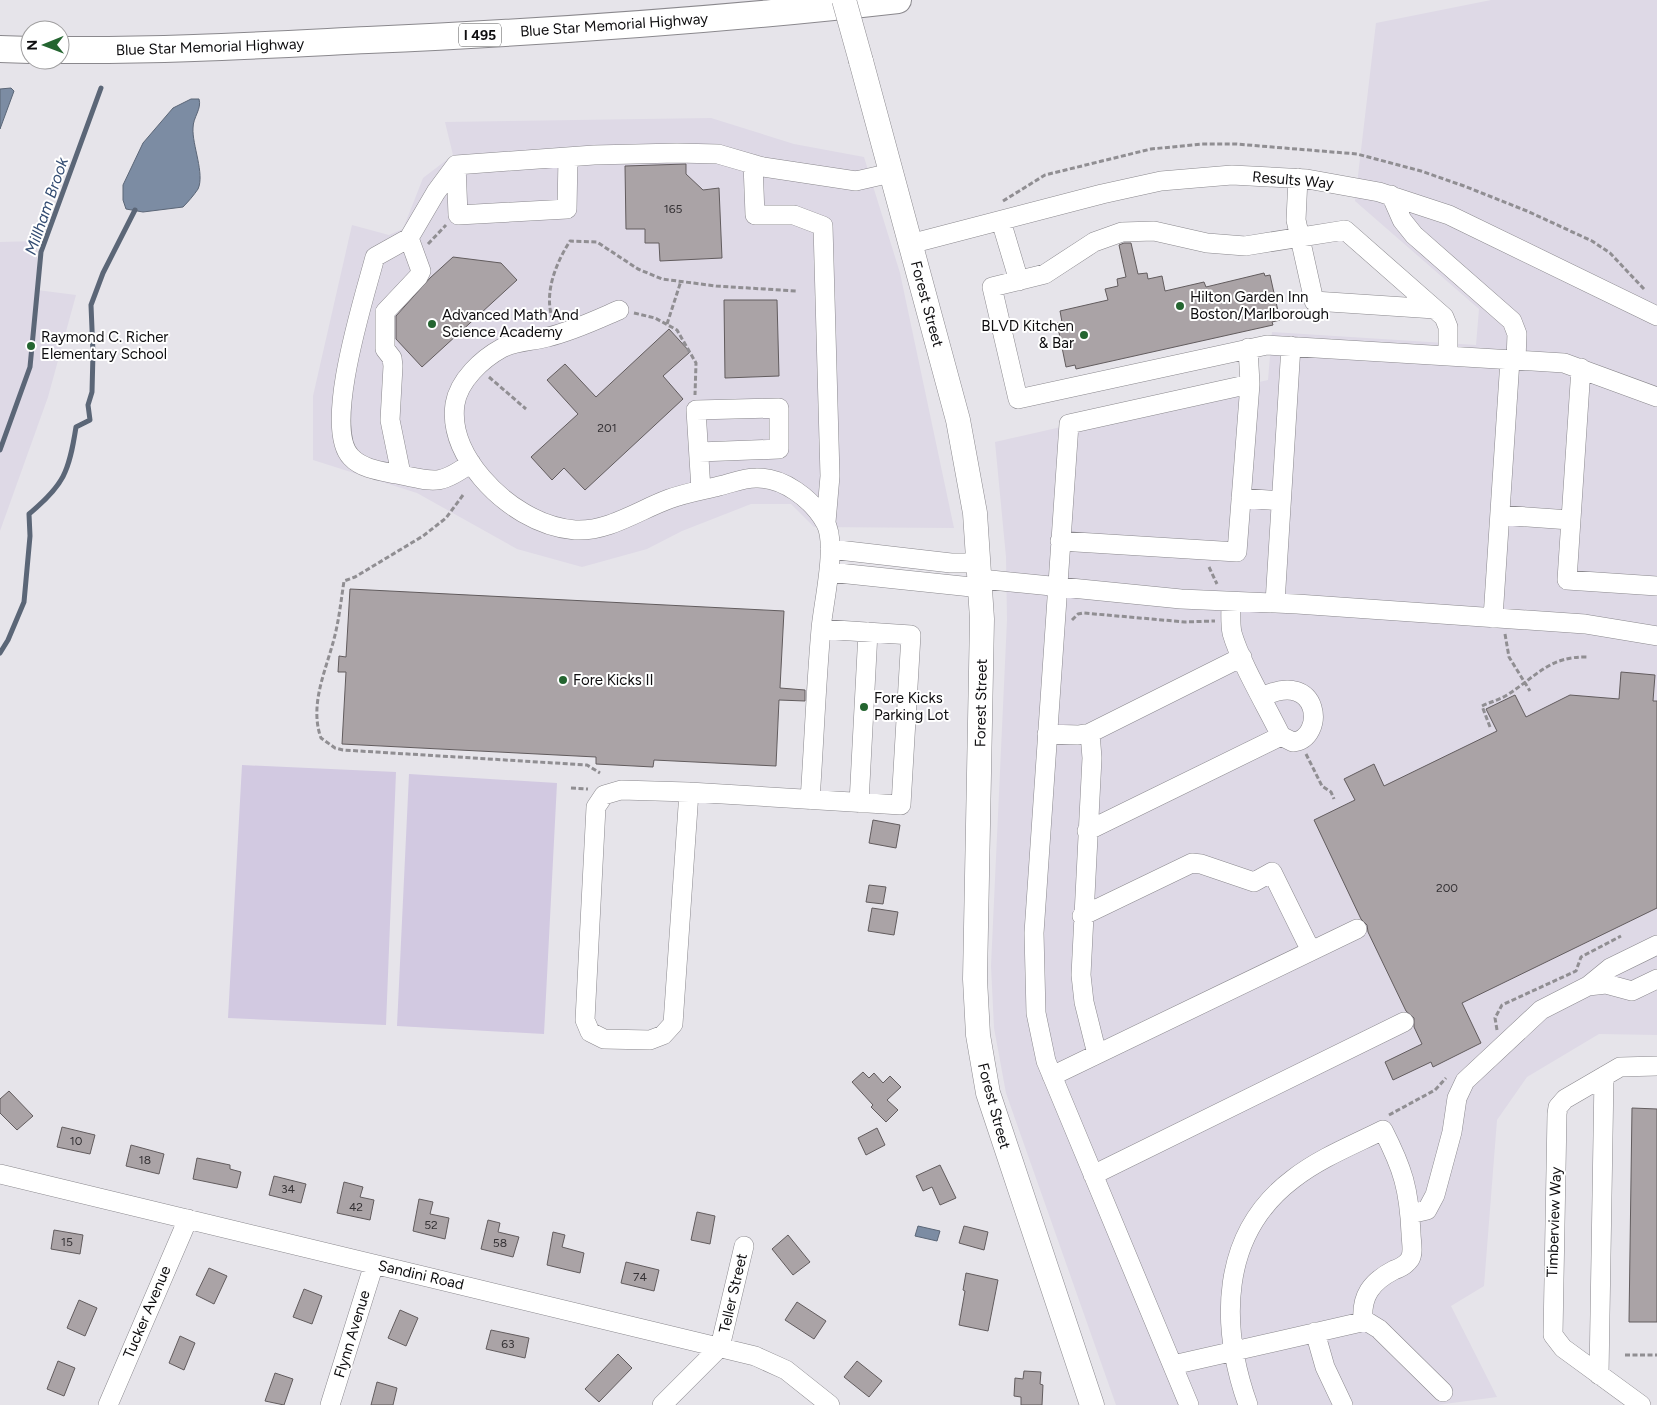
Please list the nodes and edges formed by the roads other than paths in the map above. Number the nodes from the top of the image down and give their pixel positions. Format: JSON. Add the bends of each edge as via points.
{"nodes":[{"id":1,"x":844,"y":0,"type":"edge"},
{"id":2,"x":898,"y":0,"type":"edge"},
{"id":3,"x":0,"y":49,"type":"edge"},
{"id":4,"x":20,"y":50,"type":"edge"},
{"id":5,"x":70,"y":50,"type":"edge"},
{"id":6,"x":568,"y":157,"type":"junction"},
{"id":7,"x":753,"y":164,"type":"junction"},
{"id":8,"x":456,"y":165,"type":"junction"},
{"id":9,"x":891,"y":173,"type":"junction"},
{"id":10,"x":1298,"y":178,"type":"junction"},
{"id":11,"x":1391,"y":196,"type":"junction"},
{"id":12,"x":1001,"y":221,"type":"junction"},
{"id":13,"x":1299,"y":236,"type":"junction"},
{"id":14,"x":409,"y":238,"type":"junction"},
{"id":15,"x":910,"y":244,"type":"junction"},
{"id":16,"x":1018,"y":281,"type":"junction"},
{"id":17,"x":1435,"y":309,"type":"junction"},
{"id":18,"x":619,"y":310,"type":"road end"},
{"id":19,"x":1657,"y":316,"type":"edge"},
{"id":20,"x":1291,"y":346,"type":"junction"},
{"id":21,"x":1248,"y":348,"type":"junction"},
{"id":22,"x":1448,"y":356,"type":"junction"},
{"id":23,"x":1513,"y":360,"type":"junction"},
{"id":24,"x":1580,"y":368,"type":"junction"},
{"id":25,"x":1250,"y":384,"type":"junction"},
{"id":26,"x":1657,"y":397,"type":"edge"},
{"id":27,"x":699,"y":452,"type":"junction"},
{"id":28,"x":470,"y":464,"type":"junction"},
{"id":29,"x":401,"y":474,"type":"junction"},
{"id":30,"x":701,"y":490,"type":"junction"},
{"id":31,"x":1241,"y":498,"type":"junction"},
{"id":32,"x":1281,"y":501,"type":"junction"},
{"id":33,"x":1500,"y":515,"type":"junction"},
{"id":34,"x":1570,"y":520,"type":"junction"},
{"id":35,"x":826,"y":522,"type":"junction"},
{"id":36,"x":1060,"y":541,"type":"junction"},
{"id":37,"x":829,"y":561,"type":"junction"},
{"id":38,"x":981,"y":577,"type":"junction"},
{"id":39,"x":1057,"y":586,"type":"junction"},
{"id":40,"x":1657,"y":586,"type":"edge"},
{"id":41,"x":1226,"y":597,"type":"junction"},
{"id":42,"x":1275,"y":603,"type":"junction"},
{"id":43,"x":1499,"y":623,"type":"junction"},
{"id":44,"x":821,"y":628,"type":"junction"},
{"id":45,"x":868,"y":632,"type":"junction"},
{"id":46,"x":1657,"y":636,"type":"edge"},
{"id":47,"x":1242,"y":657,"type":"junction"},
{"id":48,"x":1262,"y":697,"type":"junction"},
{"id":49,"x":1090,"y":733,"type":"junction"},
{"id":50,"x":1047,"y":734,"type":"junction"},
{"id":51,"x":1281,"y":736,"type":"junction"},
{"id":52,"x":689,"y":792,"type":"junction"},
{"id":53,"x":810,"y":800,"type":"junction"},
{"id":54,"x":859,"y":803,"type":"junction"},
{"id":55,"x":1087,"y":831,"type":"junction"},
{"id":56,"x":1082,"y":916,"type":"junction"},
{"id":57,"x":1357,"y":929,"type":"dead end"},
{"id":58,"x":1657,"y":945,"type":"edge"},
{"id":59,"x":1311,"y":951,"type":"junction"},
{"id":60,"x":1657,"y":979,"type":"edge"},
{"id":61,"x":1588,"y":986,"type":"junction"},
{"id":62,"x":1404,"y":1022,"type":"dead end"},
{"id":63,"x":1097,"y":1054,"type":"junction"},
{"id":64,"x":1657,"y":1066,"type":"edge"},
{"id":65,"x":1052,"y":1076,"type":"junction"},
{"id":66,"x":1604,"y":1076,"type":"junction"},
{"id":67,"x":0,"y":1174,"type":"edge"},
{"id":68,"x":1093,"y":1175,"type":"junction"},
{"id":69,"x":1410,"y":1214,"type":"junction"},
{"id":70,"x":188,"y":1219,"type":"junction"},
{"id":71,"x":744,"y":1246,"type":"dead end"},
{"id":72,"x":374,"y":1264,"type":"junction"},
{"id":73,"x":1363,"y":1321,"type":"junction"},
{"id":74,"x":1315,"y":1332,"type":"junction"},
{"id":75,"x":720,"y":1347,"type":"junction"},
{"id":76,"x":1232,"y":1351,"type":"junction"},
{"id":77,"x":1173,"y":1365,"type":"junction"},
{"id":78,"x":1600,"y":1375,"type":"junction"},
{"id":79,"x":1443,"y":1392,"type":"dead end"},
{"id":80,"x":108,"y":1405,"type":"edge"},
{"id":81,"x":330,"y":1405,"type":"edge"},
{"id":82,"x":662,"y":1405,"type":"edge"},
{"id":83,"x":830,"y":1405,"type":"edge"},
{"id":84,"x":1092,"y":1405,"type":"edge"},
{"id":85,"x":1189,"y":1405,"type":"edge"},
{"id":86,"x":1248,"y":1405,"type":"edge"},
{"id":87,"x":1343,"y":1405,"type":"edge"},
{"id":88,"x":1640,"y":1405,"type":"edge"}],
"edges":[{"from":1,"to":9,"type":"main road","name":"Forest Street","bridge":true},
{"from":2,"to":5,"type":"highway","name":"Blue Star Memorial Highway","number":"I 495","via":[[663,23],[511,33],[187,48]]},
{"from":3,"to":4,"type":"highway"},
{"from":6,"to":7,"type":"street","via":[[718,154]]},
{"from":6,"to":8,"type":"street"},
{"from":6,"to":8,"type":"street","via":[[567,209],[458,215]]},
{"from":7,"to":9,"type":"street","via":[[856,181]]},
{"from":7,"to":35,"type":"street","via":[[755,215],[794,214],[823,226],[830,476]]},
{"from":8,"to":14,"type":"street"},
{"from":9,"to":15,"type":"main road","name":"Forest Street"},
{"from":10,"to":11,"type":"street","name":"Results Way"},
{"from":10,"to":12,"type":"street","name":"Results Way","via":[[1232,175],[1161,181]]},
{"from":10,"to":13,"type":"street","via":[[1296,212]]},
{"from":11,"to":19,"type":"street","name":"Results Way","via":[[1472,225]]},
{"from":11,"to":23,"type":"street","via":[[1402,220],[1414,235],[1514,325],[1517,334]]},
{"from":12,"to":15,"type":"street","name":"Results Way"},
{"from":12,"to":16,"type":"street"},
{"from":13,"to":16,"type":"street","via":[[1236,246],[1154,231],[1122,232],[1094,242],[1052,271]]},
{"from":13,"to":17,"type":"street","via":[[1345,230]]},
{"from":13,"to":17,"type":"street","via":[[1314,301]]},
{"from":14,"to":29,"type":"street","via":[[421,271],[389,305],[384,318],[386,349],[393,366],[390,420]]},
{"from":14,"to":29,"type":"street","via":[[375,257],[354,338],[342,397],[341,420],[343,443],[349,456],[375,470]]},
{"from":15,"to":38,"type":"main road","name":"Forest Street","via":[[963,439],[973,494]]},
{"from":16,"to":21,"type":"street","via":[[992,288],[1018,399]]},
{"from":17,"to":22,"type":"street","via":[[1447,323]]},
{"from":18,"to":28,"type":"street","via":[[559,334],[508,346],[490,356],[462,384],[454,411],[462,449]]},
{"from":20,"to":21,"type":"street"},
{"from":20,"to":22,"type":"street"},
{"from":20,"to":32,"type":"street"},
{"from":21,"to":25,"type":"street"},
{"from":22,"to":23,"type":"street"},
{"from":23,"to":24,"type":"street","via":[[1557,362]]},
{"from":23,"to":33,"type":"street"},
{"from":24,"to":26,"type":"street"},
{"from":24,"to":34,"type":"street"},
{"from":25,"to":31,"type":"street"},
{"from":25,"to":36,"type":"street","via":[[1068,424]]},
{"from":27,"to":27,"type":"street","via":[[696,410],[779,408],[779,449]]},
{"from":27,"to":30,"type":"street"},
{"from":28,"to":29,"type":"street","via":[[451,478],[442,480]]},
{"from":28,"to":30,"type":"street","via":[[500,496],[522,512],[549,525],[575,530],[632,516],[670,498]]},
{"from":30,"to":35,"type":"street","via":[[758,477],[781,482],[803,497]]},
{"from":31,"to":32,"type":"street"},
{"from":31,"to":36,"type":"street","via":[[1237,552]]},
{"from":32,"to":42,"type":"street"},
{"from":33,"to":34,"type":"street"},
{"from":33,"to":43,"type":"street"},
{"from":34,"to":40,"type":"street","via":[[1567,580]]},
{"from":35,"to":37,"type":"street","via":[[830,536]]},
{"from":36,"to":39,"type":"street"},
{"from":37,"to":38,"type":"street"},
{"from":37,"to":38,"type":"street","via":[[951,563]]},
{"from":37,"to":44,"type":"street"},
{"from":38,"to":39,"type":"street"},
{"from":38,"to":84,"type":"main road","name":"Forest Street","via":[[975,979],[980,1058],[999,1130]]},
{"from":39,"to":41,"type":"street"},
{"from":39,"to":50,"type":"street"},
{"from":41,"to":42,"type":"street"},
{"from":41,"to":47,"type":"street","via":[[1232,633]]},
{"from":42,"to":43,"type":"street"},
{"from":43,"to":46,"type":"street","via":[[1604,626]]},
{"from":44,"to":45,"type":"street"},
{"from":44,"to":53,"type":"street"},
{"from":45,"to":54,"type":"street"},
{"from":45,"to":54,"type":"street","via":[[911,635],[901,805]]},
{"from":47,"to":48,"type":"street"},
{"from":47,"to":49,"type":"street"},
{"from":48,"to":51,"type":"street"},
{"from":48,"to":51,"type":"street","via":[[1288,689],[1303,694],[1311,705],[1314,721],[1305,737],[1293,742]]},
{"from":49,"to":50,"type":"street","via":[[1078,736]]},
{"from":49,"to":55,"type":"street","via":[[1092,758]]},
{"from":50,"to":65,"type":"street","via":[[1033,968],[1037,1024]]},
{"from":51,"to":55,"type":"street"},
{"from":52,"to":52,"type":"street","via":[[620,790],[604,796],[596,808],[585,1020],[590,1032],[604,1039],[650,1040],[663,1035],[673,1024]]},
{"from":52,"to":53,"type":"street"},
{"from":53,"to":54,"type":"street"},
{"from":55,"to":56,"type":"street"},
{"from":56,"to":59,"type":"street","via":[[1192,863],[1254,882],[1272,872]]},
{"from":56,"to":63,"type":"street","via":[[1082,984]]},
{"from":57,"to":59,"type":"street"},
{"from":58,"to":61,"type":"street","via":[[1610,968]]},
{"from":59,"to":63,"type":"street"},
{"from":60,"to":61,"type":"street","via":[[1632,991],[1606,984]]},
{"from":61,"to":69,"type":"street","via":[[1541,1010],[1465,1081],[1457,1098],[1452,1132],[1434,1200],[1427,1210]]},
{"from":62,"to":68,"type":"street"},
{"from":63,"to":65,"type":"street"},
{"from":64,"to":66,"type":"street","name":"Timberview Way","via":[[1624,1066]]},
{"from":65,"to":68,"type":"street"},
{"from":66,"to":78,"type":"street"},
{"from":66,"to":78,"type":"street","name":"Timberview Way","via":[[1565,1099],[1557,1110],[1551,1326],[1560,1345]]},
{"from":67,"to":70,"type":"street","name":"Sandini Road"},
{"from":68,"to":77,"type":"street"},
{"from":69,"to":73,"type":"street","via":[[1411,1257],[1370,1287],[1363,1301]]},
{"from":69,"to":76,"type":"street","via":[[1404,1174],[1384,1130],[1292,1179],[1264,1208],[1238,1255],[1230,1295]]},
{"from":70,"to":72,"type":"street","name":"Sandini Road"},
{"from":70,"to":80,"type":"street","name":"Tucker Avenue"},
{"from":71,"to":75,"type":"street","name":"Teller Street"},
{"from":72,"to":75,"type":"street","name":"Sandini Road"},
{"from":72,"to":81,"type":"street","name":"Flynn Avenue"},
{"from":73,"to":74,"type":"street"},
{"from":73,"to":79,"type":"street","via":[[1376,1326]]},
{"from":74,"to":76,"type":"street"},
{"from":74,"to":87,"type":"street","via":[[1325,1367]]},
{"from":75,"to":82,"type":"street","name":"Teller Street"},
{"from":75,"to":83,"type":"street","name":"Sandini Road","via":[[775,1364]]},
{"from":76,"to":77,"type":"street"},
{"from":76,"to":86,"type":"street"},
{"from":77,"to":85,"type":"street"},
{"from":78,"to":88,"type":"street","name":"Timberview Way"}]}
